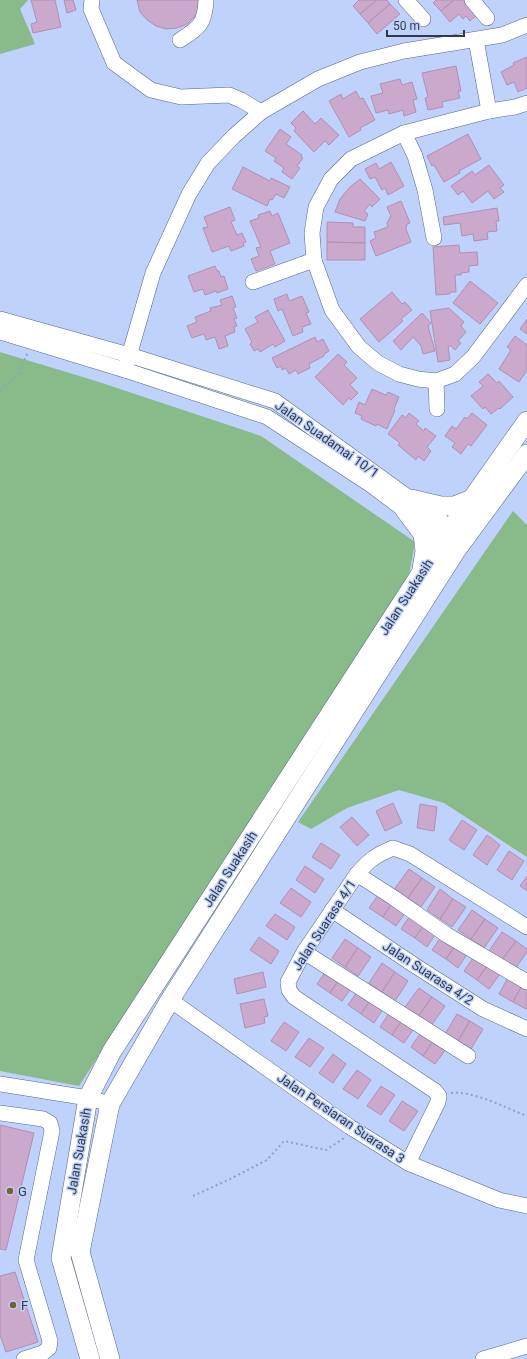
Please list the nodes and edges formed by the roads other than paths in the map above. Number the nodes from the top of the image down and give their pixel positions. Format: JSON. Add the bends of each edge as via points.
{"nodes":[{"id":1,"x":92,"y":0,"type":"edge"},
{"id":2,"x":206,"y":0,"type":"edge"},
{"id":3,"x":406,"y":0,"type":"edge"},
{"id":4,"x":472,"y":0,"type":"edge"},
{"id":5,"x":487,"y":18,"type":"dead end"},
{"id":6,"x":423,"y":19,"type":"dead end"},
{"id":7,"x":527,"y":25,"type":"edge"},
{"id":8,"x":180,"y":40,"type":"dead end"},
{"id":9,"x":476,"y":40,"type":"junction"},
{"id":10,"x":527,"y":103,"type":"edge"},
{"id":11,"x":489,"y":111,"type":"junction"},
{"id":12,"x":261,"y":112,"type":"junction"},
{"id":13,"x":404,"y":133,"type":"junction"},
{"id":14,"x":434,"y":238,"type":"dead end"},
{"id":15,"x":314,"y":260,"type":"junction"},
{"id":16,"x":253,"y":282,"type":"dead end"},
{"id":17,"x":527,"y":285,"type":"edge"},
{"id":18,"x":0,"y":319,"type":"edge"},
{"id":19,"x":137,"y":329,"type":"junction"},
{"id":20,"x":0,"y":332,"type":"edge"},
{"id":21,"x":102,"y":348,"type":"junction"},
{"id":22,"x":130,"y":355,"type":"junction"},
{"id":23,"x":158,"y":364,"type":"junction"},
{"id":24,"x":125,"y":370,"type":"junction"},
{"id":25,"x":436,"y":381,"type":"junction"},
{"id":26,"x":438,"y":408,"type":"dead end"},
{"id":27,"x":527,"y":421,"type":"edge"},
{"id":28,"x":527,"y":454,"type":"edge"},
{"id":29,"x":472,"y":499,"type":"junction"},
{"id":30,"x":408,"y":504,"type":"junction"},
{"id":31,"x":454,"y":539,"type":"junction"},
{"id":32,"x":422,"y":572,"type":"junction"},
{"id":33,"x":357,"y":874,"type":"junction"},
{"id":34,"x":332,"y":910,"type":"junction"},
{"id":35,"x":527,"y":926,"type":"edge"},
{"id":36,"x":304,"y":952,"type":"junction"},
{"id":37,"x":527,"y":982,"type":"edge"},
{"id":38,"x":170,"y":1000,"type":"junction"},
{"id":39,"x":527,"y":1029,"type":"edge"},
{"id":40,"x":468,"y":1056,"type":"dead end"},
{"id":41,"x":0,"y":1084,"type":"edge"},
{"id":42,"x":88,"y":1098,"type":"junction"},
{"id":43,"x":110,"y":1104,"type":"junction"},
{"id":44,"x":0,"y":1113,"type":"edge"},
{"id":45,"x":408,"y":1163,"type":"junction"},
{"id":46,"x":527,"y":1206,"type":"edge"},
{"id":47,"x":527,"y":1346,"type":"edge"},
{"id":48,"x":24,"y":1359,"type":"edge"},
{"id":49,"x":90,"y":1359,"type":"edge"},
{"id":50,"x":110,"y":1359,"type":"edge"},
{"id":51,"x":483,"y":1359,"type":"edge"}],
"edges":[{"from":1,"to":12,"type":"street","via":[[91,9],[114,63],[150,90],[181,97],[229,95]]},
{"from":2,"to":8,"type":"street","via":[[205,14],[197,29]]},
{"from":3,"to":6,"type":"street"},
{"from":4,"to":5,"type":"street"},
{"from":7,"to":9,"type":"street","via":[[502,35]]},
{"from":9,"to":11,"type":"street"},
{"from":9,"to":12,"type":"street","via":[[404,51],[360,62],[318,79]]},
{"from":10,"to":11,"type":"street"},
{"from":11,"to":13,"type":"street"},
{"from":12,"to":19,"type":"street","via":[[208,163],[188,194],[153,273]]},
{"from":13,"to":14,"type":"street","via":[[415,156],[423,183]]},
{"from":13,"to":15,"type":"street","via":[[351,159],[331,179],[316,207],[312,233]]},
{"from":15,"to":16,"type":"street"},
{"from":15,"to":25,"type":"street","via":[[332,310],[359,347],[378,363],[399,374]]},
{"from":17,"to":25,"type":"street","via":[[473,357],[455,374]]},
{"from":18,"to":21,"type":"street","name":"Jalan Suadamai 10/1"},
{"from":19,"to":21,"type":"street","via":[[130,338],[118,345]]},
{"from":19,"to":22,"type":"street"},
{"from":19,"to":23,"type":"street","via":[[146,352]]},
{"from":20,"to":24,"type":"street","name":"Jalan Suadamai 10/1"},
{"from":21,"to":22,"type":"street","name":"Jalan Suadamai 10/1"},
{"from":22,"to":23,"type":"street","name":"Jalan Suadamai 10/1"},
{"from":22,"to":24,"type":"street"},
{"from":23,"to":30,"type":"street","name":"Jalan Suadamai 10/1","via":[[275,401]]},
{"from":24,"to":30,"type":"street","name":"Jalan Suadamai 10/1","via":[[267,417],[371,485]]},
{"from":25,"to":26,"type":"street"},
{"from":27,"to":29,"type":"main road","name":"Jalan Suakasih"},
{"from":28,"to":31,"type":"main road","name":"Jalan Suakasih"},
{"from":29,"to":30,"type":"main road","via":[[454,506]]},
{"from":29,"to":31,"type":"main road","name":"Jalan Suakasih"},
{"from":30,"to":31,"type":"street","name":"Jalan Suadamai 10/1"},
{"from":30,"to":32,"type":"main road","via":[[423,534],[425,551]]},
{"from":31,"to":32,"type":"main road","name":"Jalan Suakasih"},
{"from":31,"to":38,"type":"main road","name":"Jalan Suakasih"},
{"from":32,"to":42,"type":"main road","name":"Jalan Suakasih","via":[[112,1051]]},
{"from":33,"to":34,"type":"street","name":"Jalan Suarasa 4/1"},
{"from":33,"to":35,"type":"street","name":"Jalan Suarasa 4/1","via":[[377,854],[393,848],[410,854]]},
{"from":33,"to":37,"type":"street","via":[[447,935]]},
{"from":34,"to":36,"type":"street","name":"Jalan Suarasa 4/1"},
{"from":34,"to":39,"type":"street","name":"Jalan Suarasa 4/2","via":[[483,1009]]},
{"from":36,"to":40,"type":"street"},
{"from":36,"to":45,"type":"street","name":"Jalan Suarasa 4/1","via":[[288,982],[289,990],[294,997],[439,1096]]},
{"from":38,"to":43,"type":"main road","name":"Jalan Suakasih"},
{"from":38,"to":45,"type":"street","name":"Jalan Persiaran Suarasa 3","via":[[350,1127]]},
{"from":41,"to":42,"type":"street"},
{"from":42,"to":43,"type":"street"},
{"from":42,"to":49,"type":"main road","name":"Jalan Suakasih","via":[[61,1258]]},
{"from":43,"to":50,"type":"main road","name":"Jalan Suakasih","via":[[80,1252]]},
{"from":44,"to":48,"type":"street","via":[[44,1119],[50,1123],[52,1131],[26,1260],[50,1341],[49,1348],[43,1353]]},
{"from":45,"to":46,"type":"street","name":"Jalan Persiaran Suarasa 3","via":[[498,1200]]},
{"from":47,"to":51,"type":"street"}]}
